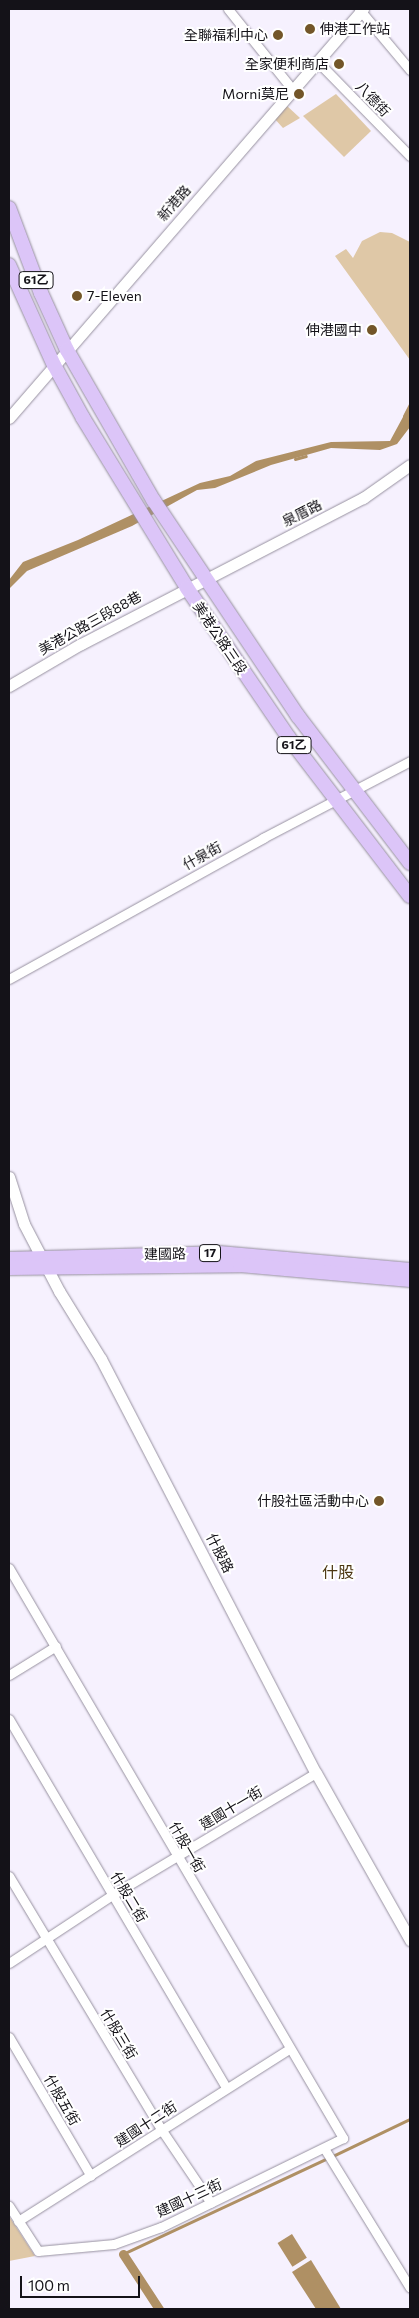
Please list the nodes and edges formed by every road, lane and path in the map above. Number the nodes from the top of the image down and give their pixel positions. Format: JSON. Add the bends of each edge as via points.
{"nodes":[{"id":1,"x":228,"y":9,"type":"edge"},
{"id":2,"x":361,"y":10,"type":"edge"},
{"id":3,"x":316,"y":60,"type":"junction"},
{"id":4,"x":410,"y":70,"type":"edge"},
{"id":5,"x":292,"y":89,"type":"junction"},
{"id":6,"x":410,"y":156,"type":"edge"},
{"id":7,"x":9,"y":208,"type":"edge"},
{"id":8,"x":9,"y":264,"type":"edge"},
{"id":9,"x":67,"y":350,"type":"junction"},
{"id":10,"x":54,"y":365,"type":"junction"},
{"id":11,"x":9,"y":418,"type":"edge"},
{"id":12,"x":410,"y":466,"type":"edge"},
{"id":13,"x":205,"y":579,"type":"junction"},
{"id":14,"x":187,"y":588,"type":"junction"},
{"id":15,"x":9,"y":686,"type":"edge"},
{"id":16,"x":410,"y":762,"type":"edge"},
{"id":17,"x":354,"y":791,"type":"junction"},
{"id":18,"x":336,"y":801,"type":"junction"},
{"id":19,"x":410,"y":863,"type":"edge"},
{"id":20,"x":410,"y":896,"type":"edge"},
{"id":21,"x":9,"y":979,"type":"edge"},
{"id":22,"x":9,"y":1177,"type":"edge"},
{"id":23,"x":42,"y":1256,"type":"junction"},
{"id":24,"x":9,"y":1258,"type":"edge"},
{"id":25,"x":9,"y":1268,"type":"edge"},
{"id":26,"x":48,"y":1269,"type":"junction"},
{"id":27,"x":410,"y":1270,"type":"edge"},
{"id":28,"x":410,"y":1280,"type":"edge"},
{"id":29,"x":9,"y":1568,"type":"edge"},
{"id":30,"x":56,"y":1646,"type":"junction"},
{"id":31,"x":9,"y":1675,"type":"edge"},
{"id":32,"x":9,"y":1720,"type":"edge"},
{"id":33,"x":316,"y":1772,"type":"junction"},
{"id":34,"x":176,"y":1857,"type":"junction"},
{"id":35,"x":9,"y":1876,"type":"edge"},
{"id":36,"x":112,"y":1895,"type":"junction"},
{"id":37,"x":45,"y":1938,"type":"junction"},
{"id":38,"x":410,"y":1940,"type":"edge"},
{"id":39,"x":9,"y":1963,"type":"edge"},
{"id":40,"x":9,"y":2037,"type":"edge"},
{"id":41,"x":289,"y":2049,"type":"junction"},
{"id":42,"x":226,"y":2088,"type":"junction"},
{"id":43,"x":161,"y":2129,"type":"junction"},
{"id":44,"x":343,"y":2138,"type":"joint"},
{"id":45,"x":324,"y":2148,"type":"junction"},
{"id":46,"x":91,"y":2176,"type":"junction"},
{"id":47,"x":211,"y":2203,"type":"junction"},
{"id":48,"x":9,"y":2206,"type":"edge"},
{"id":49,"x":18,"y":2221,"type":"junction"},
{"id":50,"x":410,"y":2288,"type":"edge"}],
"edges":[{"from":1,"to":5,"type":"street"},
{"from":2,"to":3,"type":"street","name":"新港路"},
{"from":2,"to":4,"type":"street"},
{"from":3,"to":5,"type":"street","name":"新港路"},
{"from":3,"to":6,"type":"street","name":"八德街"},
{"from":5,"to":9,"type":"street","name":"新港路"},
{"from":7,"to":9,"type":"main road","number":"61乙"},
{"from":8,"to":10,"type":"main road","number":"61乙"},
{"from":9,"to":10,"type":"street","name":"新港路"},
{"from":9,"to":13,"type":"main road","name":"美港公路三段","number":"61乙","via":[[157,506]]},
{"from":10,"to":11,"type":"street","name":"新港路"},
{"from":10,"to":14,"type":"main road","name":"美港公路三段","number":"61乙"},
{"from":12,"to":13,"type":"street","name":"泉厝路","via":[[363,498]]},
{"from":13,"to":14,"type":"street","name":"泉厝路"},
{"from":13,"to":17,"type":"main road","name":"美港公路三段","number":"61乙","via":[[238,631]]},
{"from":14,"to":15,"type":"street","name":"美港公路三段88巷"},
{"from":14,"to":18,"type":"main road","name":"美港公路三段","number":"61乙"},
{"from":16,"to":17,"type":"street","name":"什泉街"},
{"from":17,"to":18,"type":"street","name":"什泉街"},
{"from":17,"to":19,"type":"main road","name":"美港公路三段","number":"61乙"},
{"from":18,"to":20,"type":"main road","name":"美港公路三段","number":"61乙"},
{"from":18,"to":21,"type":"street","name":"什泉街"},
{"from":22,"to":23,"type":"street","name":"什股路","via":[[24,1224]]},
{"from":23,"to":24,"type":"main road","name":"建國路","number":"17"},
{"from":23,"to":26,"type":"street","name":"什股路"},
{"from":23,"to":27,"type":"main road","name":"建國路","number":"17","via":[[219,1253]]},
{"from":25,"to":26,"type":"main road","name":"建國路","number":"17"},
{"from":26,"to":28,"type":"main road","name":"建國路","number":"17","via":[[240,1265]]},
{"from":26,"to":33,"type":"street","name":"什股路","via":[[101,1359]]},
{"from":29,"to":30,"type":"street","name":"什股一街"},
{"from":30,"to":31,"type":"street"},
{"from":30,"to":34,"type":"street","name":"什股一街"},
{"from":32,"to":36,"type":"street","name":"什股二街"},
{"from":33,"to":34,"type":"street","name":"建國十一街"},
{"from":33,"to":38,"type":"street","name":"什股路"},
{"from":34,"to":36,"type":"street","name":"建國十一街"},
{"from":34,"to":41,"type":"street","name":"什股一街"},
{"from":35,"to":37,"type":"street","name":"什股三街"},
{"from":36,"to":37,"type":"street","name":"建國十一街"},
{"from":36,"to":42,"type":"street","name":"什股二街"},
{"from":37,"to":39,"type":"street","name":"建國十一街"},
{"from":37,"to":43,"type":"street","name":"什股三街"},
{"from":40,"to":46,"type":"street","name":"什股五街"},
{"from":41,"to":42,"type":"street","name":"建國十二街"},
{"from":41,"to":44,"type":"street","name":"什股一街"},
{"from":42,"to":43,"type":"street","name":"建國十二街"},
{"from":43,"to":46,"type":"street","name":"建國十二街"},
{"from":43,"to":47,"type":"street","name":"什股三街"},
{"from":44,"to":45,"type":"street","name":"建國十三街"},
{"from":45,"to":47,"type":"street","name":"建國十三街"},
{"from":45,"to":50,"type":"street"},
{"from":46,"to":49,"type":"street","name":"建國十二街"},
{"from":47,"to":49,"type":"street","name":"建國十三街","via":[[114,2244],[38,2251]]},
{"from":48,"to":49,"type":"street"}]}
